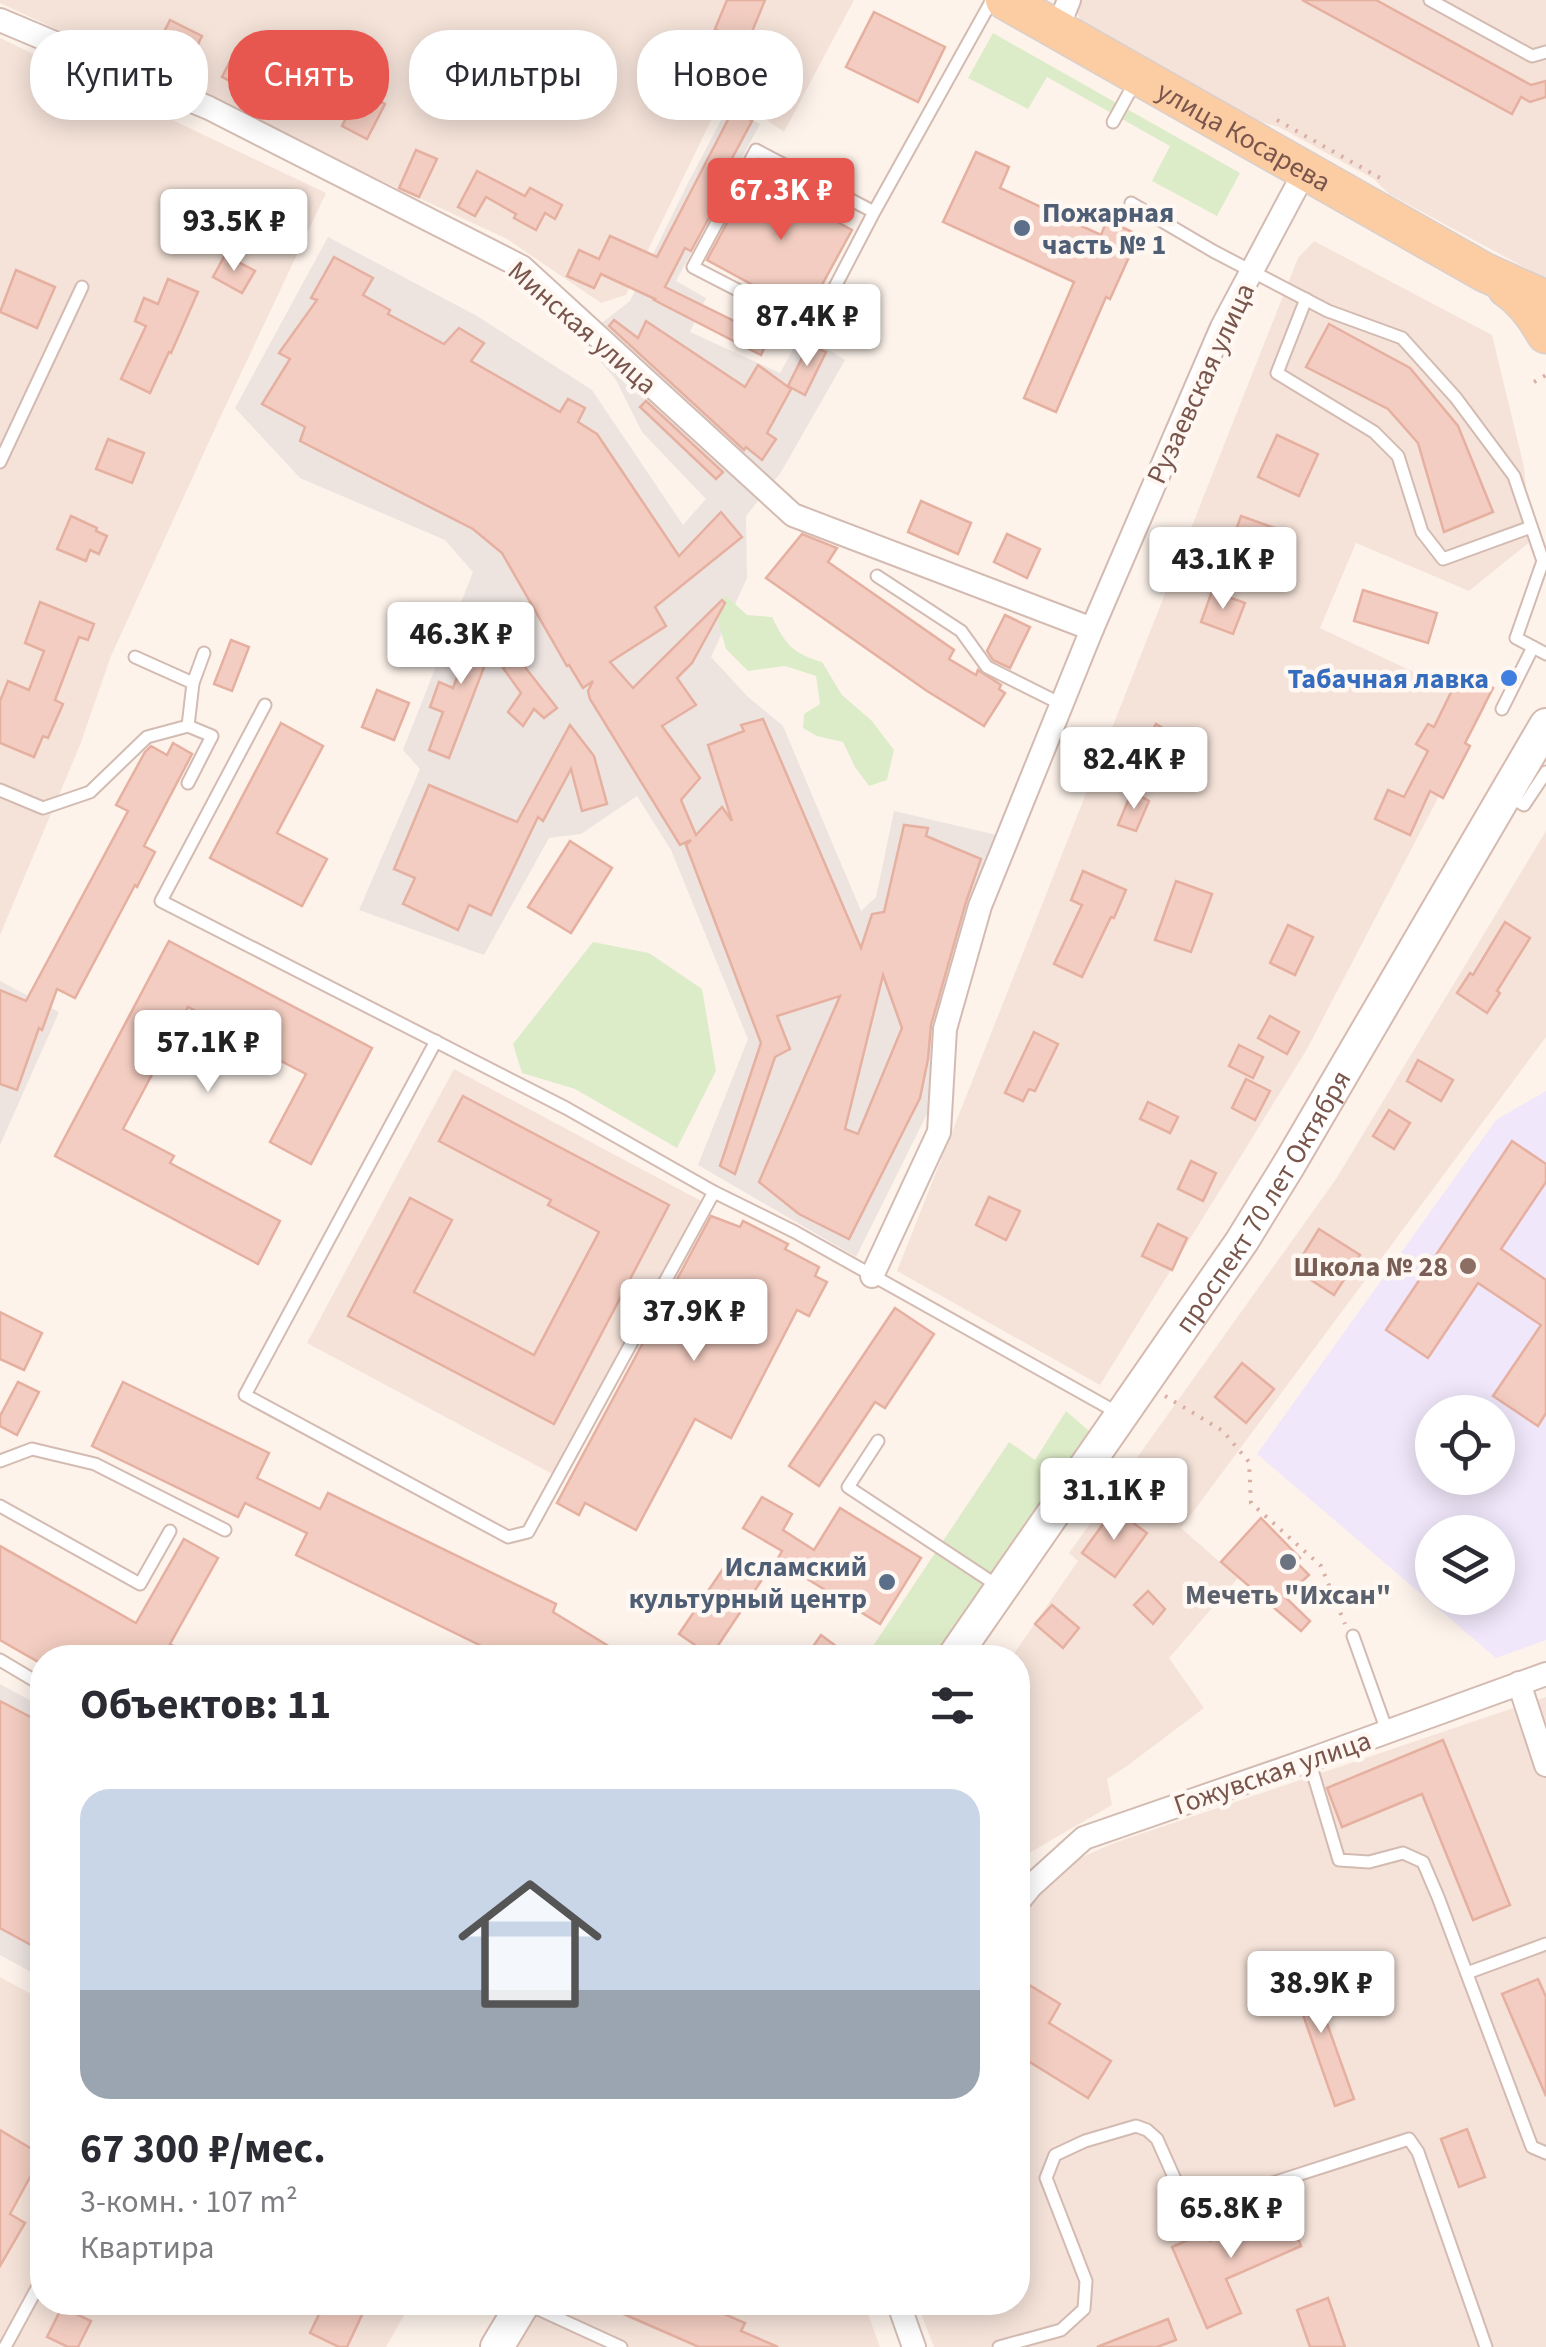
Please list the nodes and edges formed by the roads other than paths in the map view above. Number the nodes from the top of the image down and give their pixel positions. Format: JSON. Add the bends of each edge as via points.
{"nodes":[{"id":1,"x":992,"y":0,"type":"edge"},
{"id":2,"x":1005,"y":0,"type":"edge"},
{"id":3,"x":1430,"y":0,"type":"edge"},
{"id":4,"x":1063,"y":15,"type":"edge"},
{"id":5,"x":0,"y":20,"type":"edge"},
{"id":6,"x":1546,"y":52,"type":"edge"},
{"id":7,"x":1138,"y":76,"type":"junction"},
{"id":8,"x":1113,"y":122,"type":"dead end"},
{"id":9,"x":1305,"y":170,"type":"junction"},
{"id":10,"x":1132,"y":203,"type":"dead end"},
{"id":11,"x":874,"y":212,"type":"junction"},
{"id":12,"x":1252,"y":271,"type":"junction"},
{"id":13,"x":1484,"y":272,"type":"junction"},
{"id":14,"x":82,"y":286,"type":"dead end"},
{"id":15,"x":1306,"y":299,"type":"junction"},
{"id":16,"x":1546,"y":300,"type":"edge"},
{"id":17,"x":1546,"y":334,"type":"edge"},
{"id":18,"x":0,"y":462,"type":"edge"},
{"id":19,"x":1531,"y":528,"type":"junction"},
{"id":20,"x":877,"y":576,"type":"dead end"},
{"id":21,"x":1092,"y":629,"type":"junction"},
{"id":22,"x":1533,"y":647,"type":"junction"},
{"id":23,"x":204,"y":653,"type":"dead end"},
{"id":24,"x":1546,"y":654,"type":"edge"},
{"id":25,"x":136,"y":657,"type":"dead end"},
{"id":26,"x":193,"y":683,"type":"junction"},
{"id":27,"x":1062,"y":704,"type":"junction"},
{"id":28,"x":265,"y":706,"type":"dead end"},
{"id":29,"x":1502,"y":709,"type":"dead end"},
{"id":30,"x":188,"y":726,"type":"junction"},
{"id":31,"x":1546,"y":726,"type":"edge"},
{"id":32,"x":1546,"y":772,"type":"edge"},
{"id":33,"x":188,"y":784,"type":"dead end"},
{"id":34,"x":0,"y":790,"type":"edge"},
{"id":35,"x":1506,"y":794,"type":"junction"},
{"id":36,"x":436,"y":1042,"type":"junction"},
{"id":37,"x":714,"y":1192,"type":"junction"},
{"id":38,"x":872,"y":1276,"type":"junction"},
{"id":39,"x":1122,"y":1416,"type":"junction"},
{"id":40,"x":878,"y":1441,"type":"dead end"},
{"id":41,"x":0,"y":1461,"type":"edge"},
{"id":42,"x":0,"y":1506,"type":"edge"},
{"id":43,"x":226,"y":1530,"type":"dead end"},
{"id":44,"x":170,"y":1531,"type":"dead end"},
{"id":45,"x":1001,"y":1588,"type":"junction"},
{"id":46,"x":1353,"y":1636,"type":"road end"},
{"id":47,"x":962,"y":1645,"type":"edge"},
{"id":48,"x":0,"y":1660,"type":"edge"},
{"id":49,"x":1546,"y":1674,"type":"edge"},
{"id":50,"x":30,"y":1678,"type":"edge"},
{"id":51,"x":1519,"y":1683,"type":"junction"},
{"id":52,"x":1387,"y":1731,"type":"junction"},
{"id":53,"x":1309,"y":1760,"type":"junction"},
{"id":54,"x":1546,"y":1764,"type":"edge"},
{"id":55,"x":1030,"y":1887,"type":"edge"},
{"id":56,"x":1546,"y":1944,"type":"edge"},
{"id":57,"x":1467,"y":1973,"type":"junction"},
{"id":58,"x":1546,"y":2153,"type":"edge"},
{"id":59,"x":30,"y":2301,"type":"edge"},
{"id":60,"x":517,"y":2315,"type":"edge"},
{"id":61,"x":550,"y":2315,"type":"edge"},
{"id":62,"x":903,"y":2315,"type":"edge"},
{"id":63,"x":5,"y":2347,"type":"edge"},
{"id":64,"x":498,"y":2347,"type":"edge"},
{"id":65,"x":621,"y":2347,"type":"edge"},
{"id":66,"x":914,"y":2347,"type":"edge"},
{"id":67,"x":999,"y":2347,"type":"edge"},
{"id":68,"x":1486,"y":2347,"type":"edge"}],
"edges":[{"from":1,"to":11,"type":"lane"},
{"from":2,"to":4,"type":"main road","name":"улица Косарева"},
{"from":3,"to":6,"type":"lane","via":[[1532,56]]},
{"from":4,"to":7,"type":"main road","name":"улица Косарева"},
{"from":5,"to":21,"type":"street","name":"Минская улица","via":[[209,108],[522,268],[793,515]]},
{"from":7,"to":8,"type":"lane"},
{"from":7,"to":9,"type":"main road","name":"улица Косарева"},
{"from":9,"to":12,"type":"street","name":"Рузаевская улица"},
{"from":9,"to":13,"type":"main road","name":"улица Косарева"},
{"from":10,"to":12,"type":"lane"},
{"from":11,"to":11,"type":"lane","via":[[756,150],[692,268],[814,328]]},
{"from":12,"to":15,"type":"lane"},
{"from":12,"to":21,"type":"street","name":"Рузаевская улица"},
{"from":13,"to":16,"type":"main road","name":"улица Косарева"},
{"from":13,"to":17,"type":"main road","name":"улица Косарева","via":[[1518,296]]},
{"from":14,"to":18,"type":"lane"},
{"from":15,"to":19,"type":"lane","via":[[1402,338],[1514,476]]},
{"from":15,"to":19,"type":"lane","via":[[1277,373],[1374,432],[1398,456],[1422,532],[1443,559]]},
{"from":19,"to":22,"type":"lane","via":[[1542,562],[1516,638]]},
{"from":20,"to":27,"type":"lane","via":[[961,631],[987,667]]},
{"from":21,"to":27,"type":"street","name":"Рузаевская улица"},
{"from":22,"to":24,"type":"lane"},
{"from":22,"to":29,"type":"lane"},
{"from":23,"to":26,"type":"lane"},
{"from":25,"to":26,"type":"lane"},
{"from":26,"to":30,"type":"lane"},
{"from":27,"to":38,"type":"street","name":"Рузаевская улица","via":[[980,906],[945,1029],[939,1132]]},
{"from":28,"to":36,"type":"lane","via":[[160,901]]},
{"from":30,"to":33,"type":"lane","via":[[212,736]]},
{"from":30,"to":34,"type":"lane","via":[[147,737],[90,792],[43,808]]},
{"from":31,"to":35,"type":"main road","name":"проспект 70 лет Октября"},
{"from":32,"to":35,"type":"lane","via":[[1524,805]]},
{"from":35,"to":39,"type":"main road","name":"проспект 70 лет Октября","via":[[1242,1242]]},
{"from":36,"to":37,"type":"lane"},
{"from":36,"to":37,"type":"lane","via":[[245,1395],[508,1536],[528,1532]]},
{"from":37,"to":38,"type":"lane"},
{"from":38,"to":39,"type":"lane"},
{"from":39,"to":45,"type":"main road","name":"проспект 70 лет Октября"},
{"from":40,"to":45,"type":"lane","via":[[848,1487]]},
{"from":41,"to":43,"type":"lane","via":[[32,1449],[95,1464]]},
{"from":42,"to":44,"type":"lane","via":[[140,1584]]},
{"from":45,"to":47,"type":"main road","name":"проспект 70 лет Октября"},
{"from":46,"to":52,"type":"lane"},
{"from":48,"to":50,"type":"lane"},
{"from":49,"to":51,"type":"street","name":"Гожувская улица"},
{"from":51,"to":52,"type":"street","name":"Гожувская улица"},
{"from":51,"to":54,"type":"street"},
{"from":52,"to":53,"type":"street","name":"Гожувская улица"},
{"from":53,"to":55,"type":"street","name":"Гожувская улица","via":[[1084,1838]]},
{"from":53,"to":57,"type":"lane","via":[[1340,1860],[1369,1862],[1404,1853],[1422,1862]]},
{"from":56,"to":57,"type":"lane"},
{"from":57,"to":58,"type":"lane","via":[[1532,2147]]},
{"from":59,"to":63,"type":"lane"},
{"from":60,"to":64,"type":"main road"},
{"from":61,"to":65,"type":"lane"},
{"from":62,"to":66,"type":"street"},
{"from":67,"to":68,"type":"lane","via":[[1061,2330],[1084,2309],[1086,2281],[1046,2178],[1055,2156],[1136,2126],[1157,2140],[1182,2195],[1201,2206],[1409,2139]]}]}
